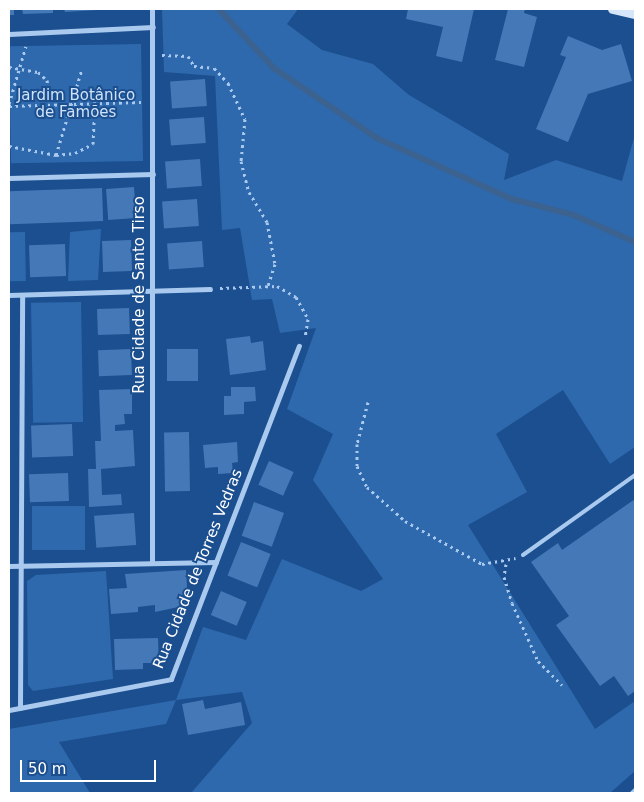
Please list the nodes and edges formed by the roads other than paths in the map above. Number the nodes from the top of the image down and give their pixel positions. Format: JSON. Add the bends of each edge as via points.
{"nodes":[{"id":1,"x":152,"y":9,"type":"edge"},
{"id":2,"x":614,"y":9,"type":"edge"},
{"id":3,"x":635,"y":14,"type":"edge"},
{"id":4,"x":153,"y":27,"type":"junction"},
{"id":5,"x":9,"y":34,"type":"edge"},
{"id":6,"x":153,"y":174,"type":"junction"},
{"id":7,"x":9,"y":178,"type":"edge"},
{"id":8,"x":210,"y":289,"type":"road end"},
{"id":9,"x":152,"y":292,"type":"junction"},
{"id":10,"x":9,"y":295,"type":"edge"},
{"id":11,"x":22,"y":295,"type":"junction"},
{"id":12,"x":299,"y":346,"type":"road end"},
{"id":13,"x":635,"y":475,"type":"edge"},
{"id":14,"x":522,"y":555,"type":"road end"},
{"id":15,"x":152,"y":562,"type":"junction"},
{"id":16,"x":216,"y":562,"type":"junction"},
{"id":17,"x":9,"y":566,"type":"edge"},
{"id":18,"x":21,"y":566,"type":"junction"},
{"id":19,"x":20,"y":708,"type":"junction"},
{"id":20,"x":9,"y":710,"type":"edge"},
{"id":21,"x":635,"y":790,"type":"edge"},
{"id":22,"x":632,"y":793,"type":"edge"}],
"edges":[{"from":1,"to":4,"type":"street","name":"Rua Cidade de Santo Tirso"},
{"from":2,"to":3,"type":"street"},
{"from":4,"to":5,"type":"street"},
{"from":4,"to":6,"type":"street","name":"Rua Cidade de Santo Tirso"},
{"from":6,"to":7,"type":"street"},
{"from":6,"to":9,"type":"street","name":"Rua Cidade de Santo Tirso"},
{"from":8,"to":9,"type":"street"},
{"from":9,"to":11,"type":"street"},
{"from":9,"to":15,"type":"street","name":"Rua Cidade de Santo Tirso"},
{"from":10,"to":11,"type":"street"},
{"from":11,"to":18,"type":"street"},
{"from":12,"to":16,"type":"street","name":"Rua Cidade de Torres Vedras"},
{"from":13,"to":14,"type":"lane"},
{"from":15,"to":16,"type":"street"},
{"from":15,"to":18,"type":"street"},
{"from":16,"to":19,"type":"street","name":"Rua Cidade de Torres Vedras","via":[[171,679]]},
{"from":17,"to":18,"type":"street"},
{"from":18,"to":19,"type":"street"},
{"from":19,"to":20,"type":"street","name":"Rua Cidade de Torres Vedras"},
{"from":21,"to":22,"type":"lane"}]}
